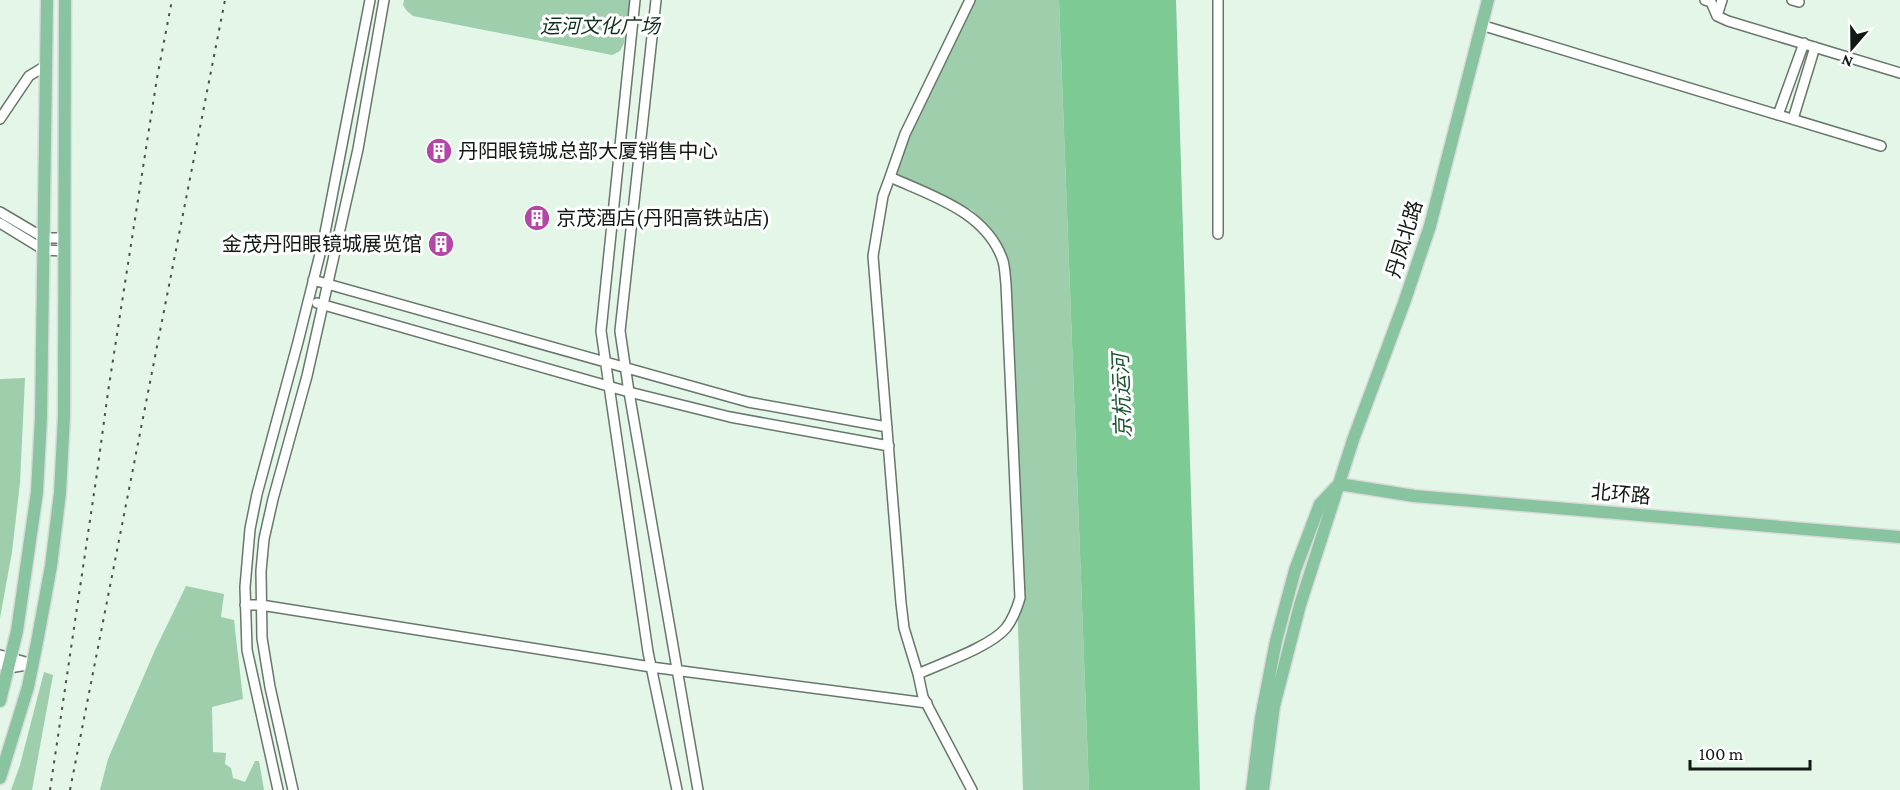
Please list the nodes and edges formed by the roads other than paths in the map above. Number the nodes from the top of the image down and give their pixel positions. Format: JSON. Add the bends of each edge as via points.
{"nodes":[{"id":1,"x":47,"y":0,"type":"edge"},
{"id":2,"x":65,"y":0,"type":"edge"},
{"id":3,"x":370,"y":0,"type":"edge"},
{"id":4,"x":384,"y":0,"type":"edge"},
{"id":5,"x":635,"y":0,"type":"edge"},
{"id":6,"x":656,"y":0,"type":"edge"},
{"id":7,"x":970,"y":0,"type":"edge"},
{"id":8,"x":1218,"y":0,"type":"edge"},
{"id":9,"x":1488,"y":0,"type":"edge"},
{"id":10,"x":1705,"y":0,"type":"edge"},
{"id":11,"x":1722,"y":0,"type":"edge"},
{"id":12,"x":1717,"y":16,"type":"junction"},
{"id":13,"x":1481,"y":25,"type":"junction"},
{"id":14,"x":1804,"y":43,"type":"junction"},
{"id":15,"x":1815,"y":47,"type":"junction"},
{"id":16,"x":47,"y":65,"type":"junction"},
{"id":17,"x":1900,"y":73,"type":"edge"},
{"id":18,"x":1778,"y":115,"type":"junction"},
{"id":19,"x":0,"y":119,"type":"edge"},
{"id":20,"x":1793,"y":119,"type":"junction"},
{"id":21,"x":1881,"y":146,"type":"dead end"},
{"id":22,"x":890,"y":177,"type":"junction"},
{"id":23,"x":0,"y":213,"type":"edge"},
{"id":24,"x":0,"y":223,"type":"edge"},
{"id":25,"x":1218,"y":234,"type":"dead end"},
{"id":26,"x":64,"y":238,"type":"junction"},
{"id":27,"x":44,"y":244,"type":"junction"},
{"id":28,"x":64,"y":251,"type":"junction"},
{"id":29,"x":314,"y":280,"type":"junction"},
{"id":30,"x":327,"y":284,"type":"junction"},
{"id":31,"x":308,"y":301,"type":"junction"},
{"id":32,"x":322,"y":305,"type":"junction"},
{"id":33,"x":605,"y":363,"type":"junction"},
{"id":34,"x":626,"y":369,"type":"junction"},
{"id":35,"x":609,"y":387,"type":"junction"},
{"id":36,"x":629,"y":392,"type":"junction"},
{"id":37,"x":887,"y":427,"type":"junction"},
{"id":38,"x":889,"y":446,"type":"junction"},
{"id":39,"x":1339,"y":484,"type":"junction"},
{"id":40,"x":1900,"y":537,"type":"edge"},
{"id":41,"x":245,"y":605,"type":"junction"},
{"id":42,"x":261,"y":605,"type":"junction"},
{"id":43,"x":5,"y":662,"type":"edge"},
{"id":44,"x":33,"y":664,"type":"junction"},
{"id":45,"x":651,"y":667,"type":"junction"},
{"id":46,"x":678,"y":670,"type":"junction"},
{"id":47,"x":918,"y":674,"type":"junction"},
{"id":48,"x":0,"y":701,"type":"edge"},
{"id":49,"x":927,"y":703,"type":"junction"},
{"id":50,"x":0,"y":778,"type":"edge"},
{"id":51,"x":278,"y":790,"type":"edge"},
{"id":52,"x":293,"y":790,"type":"edge"},
{"id":53,"x":677,"y":790,"type":"edge"},
{"id":54,"x":698,"y":790,"type":"edge"},
{"id":55,"x":972,"y":790,"type":"edge"},
{"id":56,"x":1252,"y":790,"type":"edge"},
{"id":57,"x":1263,"y":790,"type":"edge"}],
"edges":[{"from":1,"to":16,"type":"main road"},
{"from":2,"to":26,"type":"main road"},
{"from":3,"to":29,"type":"street"},
{"from":4,"to":30,"type":"street","via":[[358,149]]},
{"from":5,"to":33,"type":"street","via":[[601,331]]},
{"from":6,"to":34,"type":"street","via":[[620,331]]},
{"from":7,"to":22,"type":"street","via":[[905,134]]},
{"from":8,"to":25,"type":"street"},
{"from":9,"to":13,"type":"main road","name":"丹凤北路"},
{"from":10,"to":12,"type":"street","via":[[1711,2]]},
{"from":11,"to":12,"type":"street"},
{"from":12,"to":14,"type":"street"},
{"from":13,"to":18,"type":"street"},
{"from":13,"to":39,"type":"main road","name":"丹凤北路","via":[[1430,226]]},
{"from":14,"to":15,"type":"street"},
{"from":14,"to":18,"type":"street"},
{"from":15,"to":17,"type":"street"},
{"from":15,"to":20,"type":"street"},
{"from":16,"to":19,"type":"street","via":[[29,76]]},
{"from":16,"to":27,"type":"main road"},
{"from":18,"to":20,"type":"street"},
{"from":20,"to":21,"type":"street"},
{"from":22,"to":37,"type":"street","via":[[873,256]]},
{"from":22,"to":47,"type":"street","via":[[969,214],[987,231],[1003,262],[1008,311],[1020,598],[1014,615],[992,640]]},
{"from":23,"to":27,"type":"street"},
{"from":24,"to":27,"type":"street"},
{"from":26,"to":27,"type":"street"},
{"from":26,"to":28,"type":"main road"},
{"from":27,"to":28,"type":"street"},
{"from":27,"to":43,"type":"main road","via":[[37,492],[28,563]]},
{"from":28,"to":44,"type":"main road","via":[[60,493]]},
{"from":29,"to":30,"type":"street"},
{"from":29,"to":31,"type":"street"},
{"from":30,"to":32,"type":"street"},
{"from":30,"to":33,"type":"street"},
{"from":31,"to":32,"type":"street"},
{"from":31,"to":41,"type":"street","via":[[257,495],[250,529]]},
{"from":32,"to":35,"type":"street"},
{"from":32,"to":42,"type":"street","via":[[307,376],[270,509],[261,571]]},
{"from":33,"to":34,"type":"street"},
{"from":33,"to":35,"type":"street"},
{"from":34,"to":36,"type":"street"},
{"from":34,"to":37,"type":"street","via":[[748,402]]},
{"from":35,"to":36,"type":"street"},
{"from":35,"to":45,"type":"street"},
{"from":36,"to":38,"type":"street","via":[[730,417]]},
{"from":36,"to":46,"type":"street"},
{"from":37,"to":38,"type":"street"},
{"from":38,"to":47,"type":"street","via":[[904,628]]},
{"from":39,"to":40,"type":"main road","name":"北环路","via":[[1414,496]]},
{"from":39,"to":56,"type":"main road","via":[[1320,504],[1295,570],[1276,641]]},
{"from":39,"to":57,"type":"main road","name":"丹凤北路","via":[[1300,605],[1274,706]]},
{"from":41,"to":42,"type":"street"},
{"from":41,"to":51,"type":"street","via":[[247,650]]},
{"from":42,"to":45,"type":"street"},
{"from":42,"to":52,"type":"street","via":[[270,687]]},
{"from":43,"to":44,"type":"street"},
{"from":43,"to":48,"type":"main road"},
{"from":44,"to":50,"type":"main road"},
{"from":45,"to":46,"type":"street"},
{"from":45,"to":53,"type":"street"},
{"from":46,"to":49,"type":"street"},
{"from":46,"to":54,"type":"street"},
{"from":47,"to":49,"type":"street"},
{"from":49,"to":55,"type":"street"}]}
